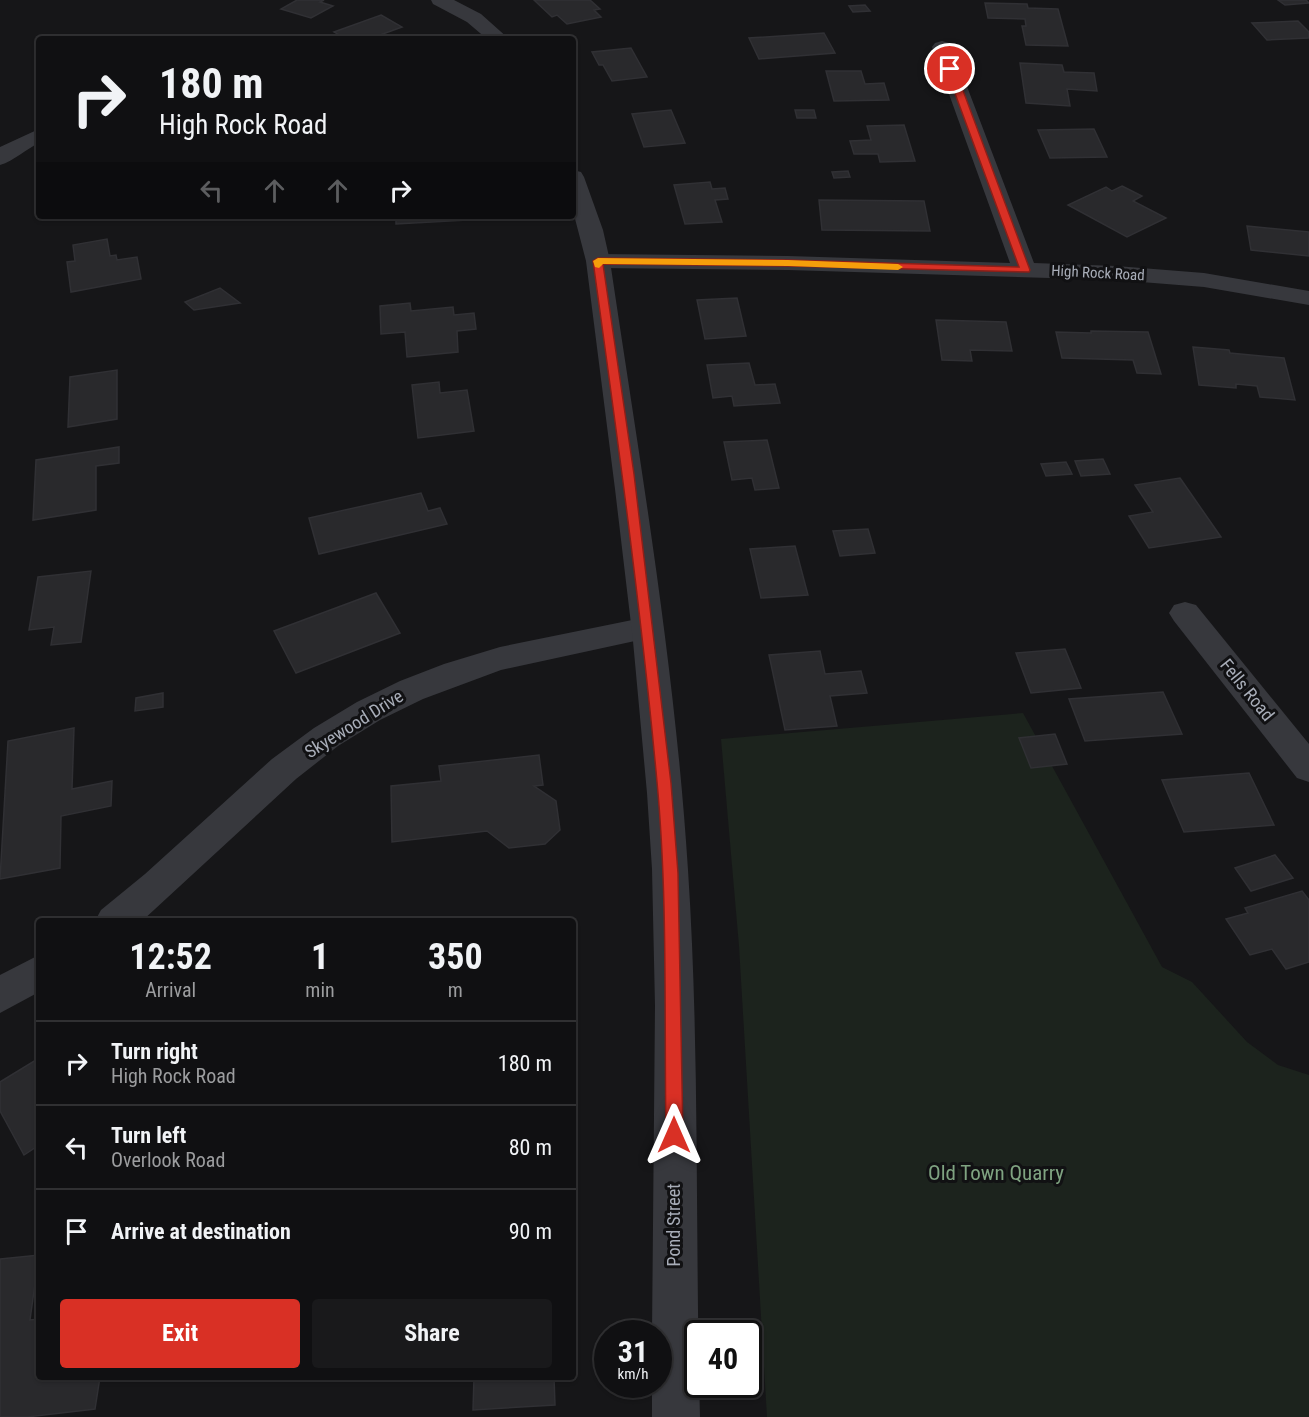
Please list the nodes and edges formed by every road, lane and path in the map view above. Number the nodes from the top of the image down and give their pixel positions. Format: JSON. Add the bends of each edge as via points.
{"nodes":[{"id":1,"x":440,"y":0,"type":"edge"},
{"id":2,"x":495,"y":36,"type":"edge"},
{"id":3,"x":942,"y":47,"type":"dead end"},
{"id":4,"x":36,"y":136,"type":"edge"},
{"id":5,"x":0,"y":158,"type":"edge"},
{"id":6,"x":576,"y":186,"type":"edge"},
{"id":7,"x":598,"y":261,"type":"junction"},
{"id":8,"x":1025,"y":270,"type":"junction"},
{"id":9,"x":1309,"y":298,"type":"edge"},
{"id":10,"x":1185,"y":613,"type":"dead end"},
{"id":11,"x":647,"y":628,"type":"junction"},
{"id":12,"x":1309,"y":768,"type":"edge"},
{"id":13,"x":118,"y":918,"type":"edge"},
{"id":14,"x":36,"y":974,"type":"edge"},
{"id":15,"x":0,"y":995,"type":"edge"},
{"id":16,"x":676,"y":1417,"type":"edge"}],
"edges":[{"from":1,"to":2,"type":"street","via":[[474,18]]},
{"from":3,"to":8,"type":"street"},
{"from":4,"to":5,"type":"street"},
{"from":6,"to":7,"type":"street","name":"Pond Street"},
{"from":7,"to":8,"type":"street","name":"High Rock Road"},
{"from":7,"to":11,"type":"street","name":"Pond Street"},
{"from":8,"to":9,"type":"street","name":"High Rock Road","via":[[1204,280]]},
{"from":10,"to":12,"type":"street","name":"Fells Road"},
{"from":11,"to":13,"type":"street","name":"Skyewood Drive","via":[[491,660],[435,679],[377,706],[283,770]]},
{"from":11,"to":16,"type":"street","name":"Pond Street","via":[[670,873]]},
{"from":14,"to":15,"type":"street"}]}
